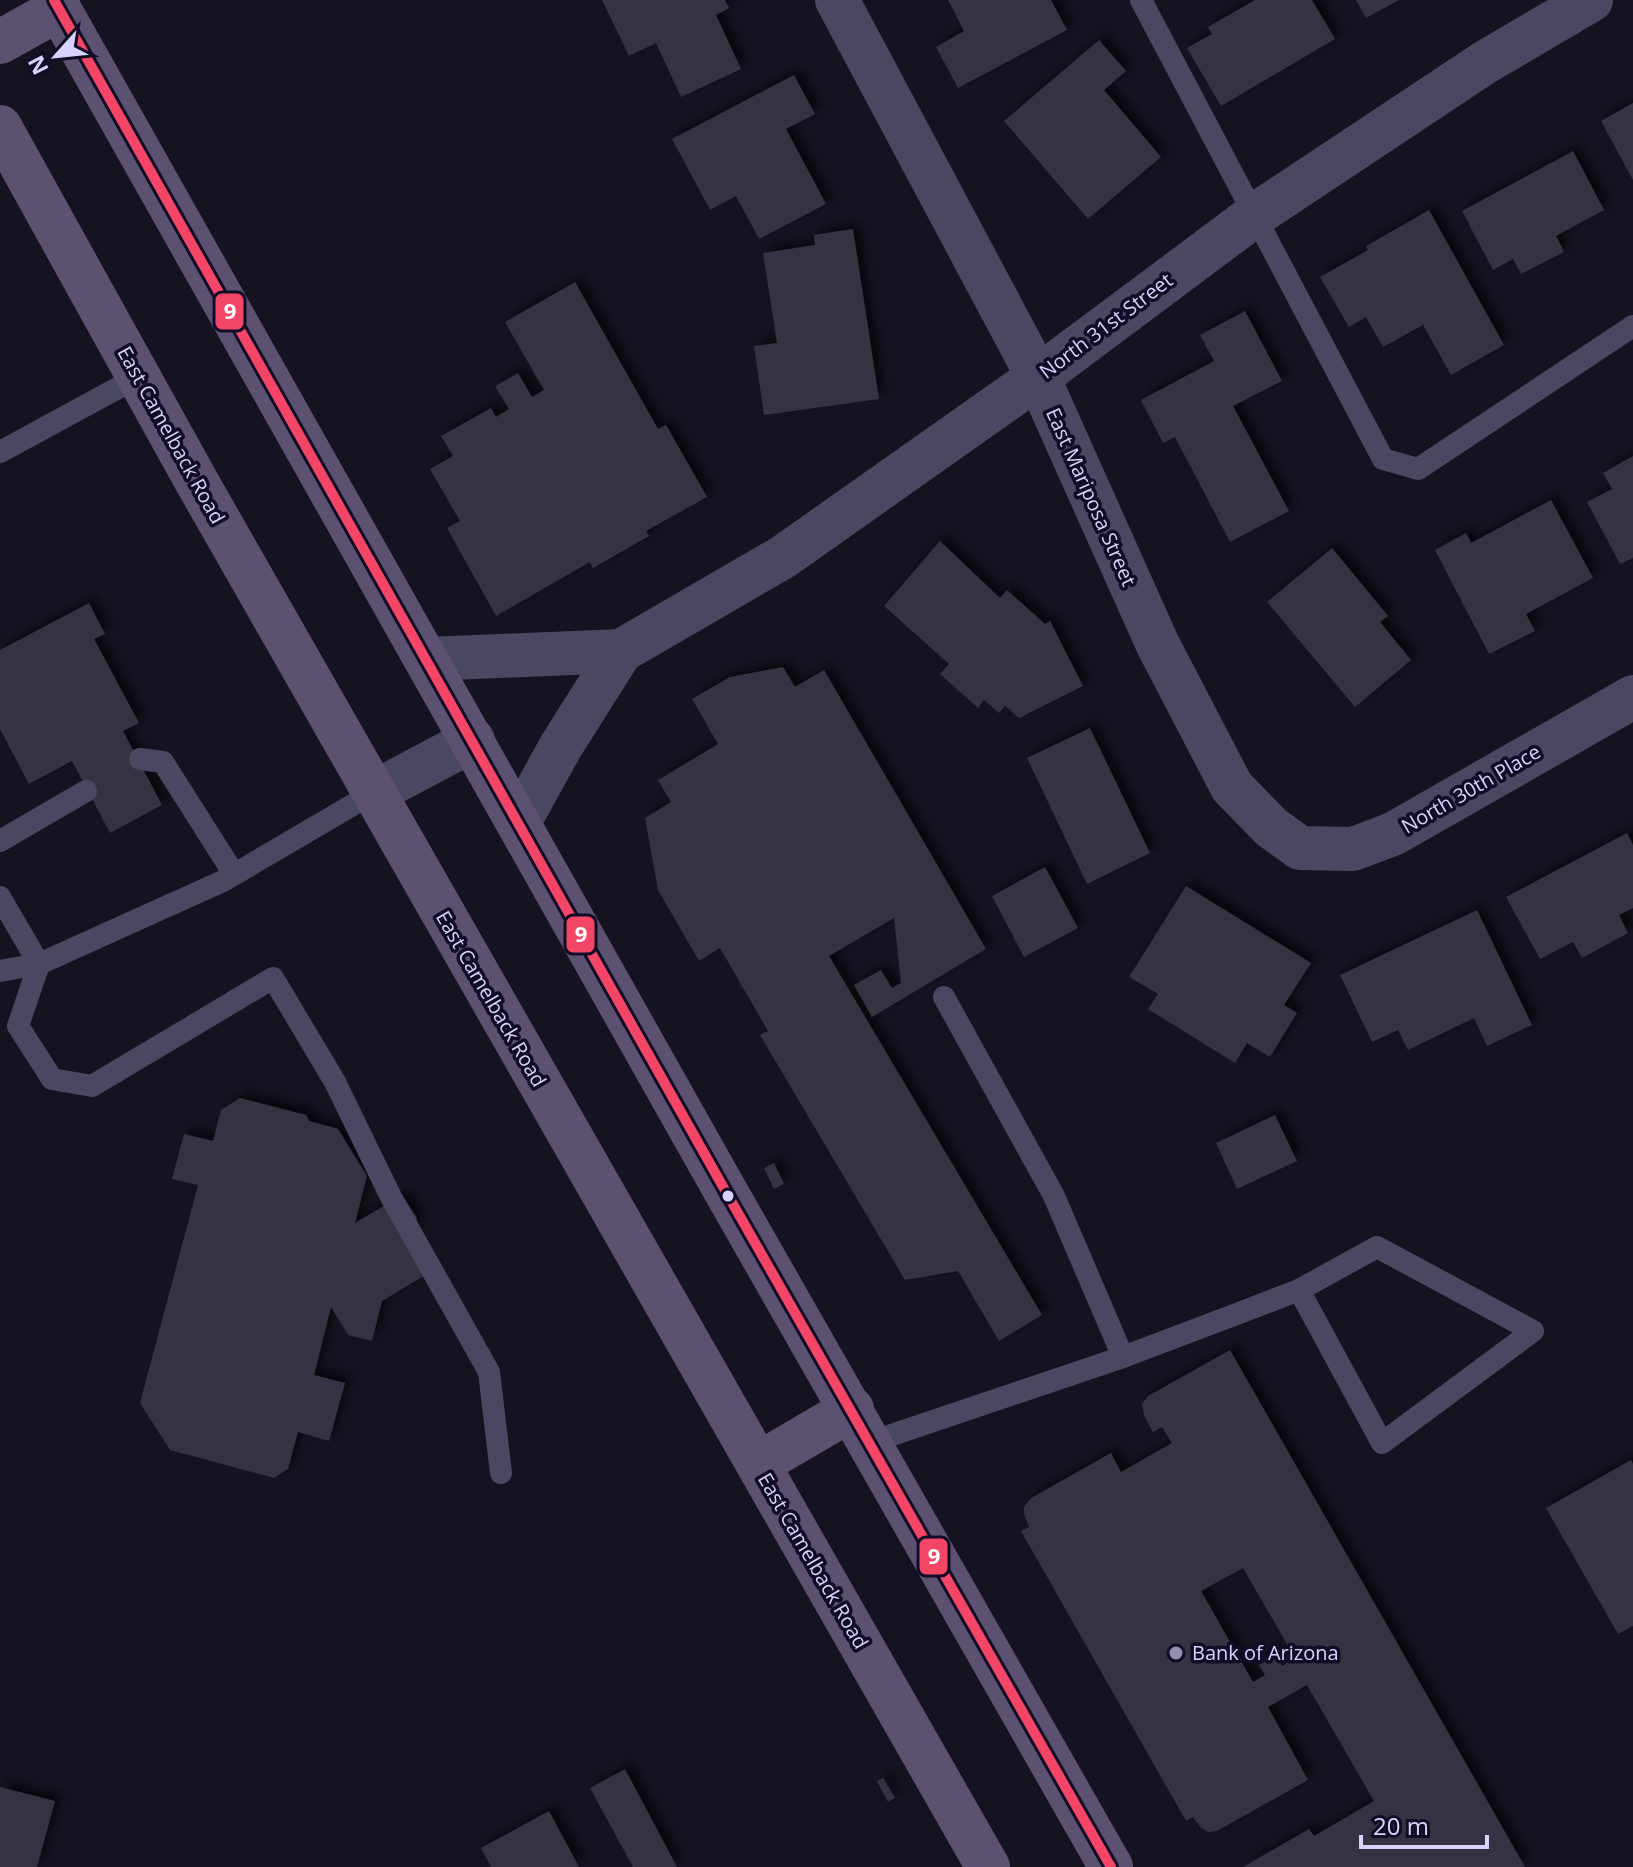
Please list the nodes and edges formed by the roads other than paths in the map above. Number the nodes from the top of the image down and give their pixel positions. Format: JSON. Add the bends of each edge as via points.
{"nodes":[{"id":1,"x":837,"y":0,"type":"edge"},
{"id":2,"x":1141,"y":0,"type":"edge"},
{"id":3,"x":1591,"y":0,"type":"edge"},
{"id":4,"x":57,"y":4,"type":"edge"},
{"id":5,"x":0,"y":42,"type":"edge"},
{"id":6,"x":0,"y":129,"type":"edge"},
{"id":7,"x":1255,"y":215,"type":"junction"},
{"id":8,"x":1633,"y":326,"type":"edge"},
{"id":9,"x":138,"y":377,"type":"junction"},
{"id":10,"x":1038,"y":377,"type":"junction"},
{"id":11,"x":0,"y":452,"type":"edge"},
{"id":12,"x":621,"y":651,"type":"junction"},
{"id":13,"x":427,"y":659,"type":"junction"},
{"id":14,"x":1633,"y":697,"type":"edge"},
{"id":15,"x":473,"y":740,"type":"junction"},
{"id":16,"x":140,"y":759,"type":"dead end"},
{"id":17,"x":86,"y":791,"type":"dead end"},
{"id":18,"x":373,"y":793,"type":"junction"},
{"id":19,"x":519,"y":822,"type":"junction"},
{"id":20,"x":0,"y":841,"type":"edge"},
{"id":21,"x":1300,"y":848,"type":"joint"},
{"id":22,"x":234,"y":874,"type":"junction"},
{"id":23,"x":0,"y":897,"type":"edge"},
{"id":24,"x":39,"y":964,"type":"junction"},
{"id":25,"x":0,"y":971,"type":"edge"},
{"id":26,"x":944,"y":997,"type":"dead end"},
{"id":27,"x":9,"y":1030,"type":"edge"},
{"id":28,"x":1299,"y":1290,"type":"junction"},
{"id":29,"x":1123,"y":1357,"type":"junction"},
{"id":30,"x":861,"y":1425,"type":"junction"},
{"id":31,"x":758,"y":1464,"type":"junction"},
{"id":32,"x":501,"y":1473,"type":"dead end"},
{"id":33,"x":988,"y":1867,"type":"edge"},
{"id":34,"x":1111,"y":1867,"type":"edge"}],
"edges":[{"from":1,"to":10,"type":"street","name":"East Mariposa Street"},
{"from":2,"to":7,"type":"lane"},
{"from":3,"to":7,"type":"street","name":"North 31st Street","via":[[1484,63]]},
{"from":4,"to":5,"type":"main road"},
{"from":4,"to":13,"type":"main road"},
{"from":6,"to":9,"type":"main road","name":"East Camelback Road"},
{"from":7,"to":8,"type":"lane","via":[[1383,459],[1418,469]]},
{"from":7,"to":10,"type":"street","name":"North 31st Street"},
{"from":9,"to":11,"type":"lane"},
{"from":9,"to":18,"type":"main road","name":"East Camelback Road"},
{"from":10,"to":12,"type":"street","name":"North 31st Street","via":[[783,557]]},
{"from":10,"to":21,"type":"street","name":"East Mariposa Street","via":[[1158,645],[1232,787]]},
{"from":12,"to":13,"type":"street","name":"North 31st Street"},
{"from":12,"to":19,"type":"street","name":"North 31st Street"},
{"from":13,"to":15,"type":"main road"},
{"from":14,"to":21,"type":"street","name":"North 30th Place","via":[[1393,834],[1353,849]]},
{"from":15,"to":18,"type":"street"},
{"from":15,"to":19,"type":"main road"},
{"from":16,"to":22,"type":"lane","via":[[163,762]]},
{"from":17,"to":20,"type":"lane"},
{"from":18,"to":22,"type":"lane"},
{"from":18,"to":31,"type":"main road","name":"East Camelback Road"},
{"from":19,"to":30,"type":"main road"},
{"from":22,"to":24,"type":"lane"},
{"from":23,"to":24,"type":"lane"},
{"from":24,"to":25,"type":"lane"},
{"from":24,"to":27,"type":"lane"},
{"from":26,"to":29,"type":"lane","via":[[1054,1196]]},
{"from":27,"to":32,"type":"lane","via":[[52,1079],[92,1086],[273,978],[335,1082],[391,1197],[489,1372]]},
{"from":28,"to":28,"type":"lane","via":[[1377,1247],[1533,1331],[1382,1443]]},
{"from":28,"to":29,"type":"lane"},
{"from":29,"to":30,"type":"lane"},
{"from":30,"to":31,"type":"main road"},
{"from":30,"to":34,"type":"main road"},
{"from":31,"to":33,"type":"main road","name":"East Camelback Road"}]}
